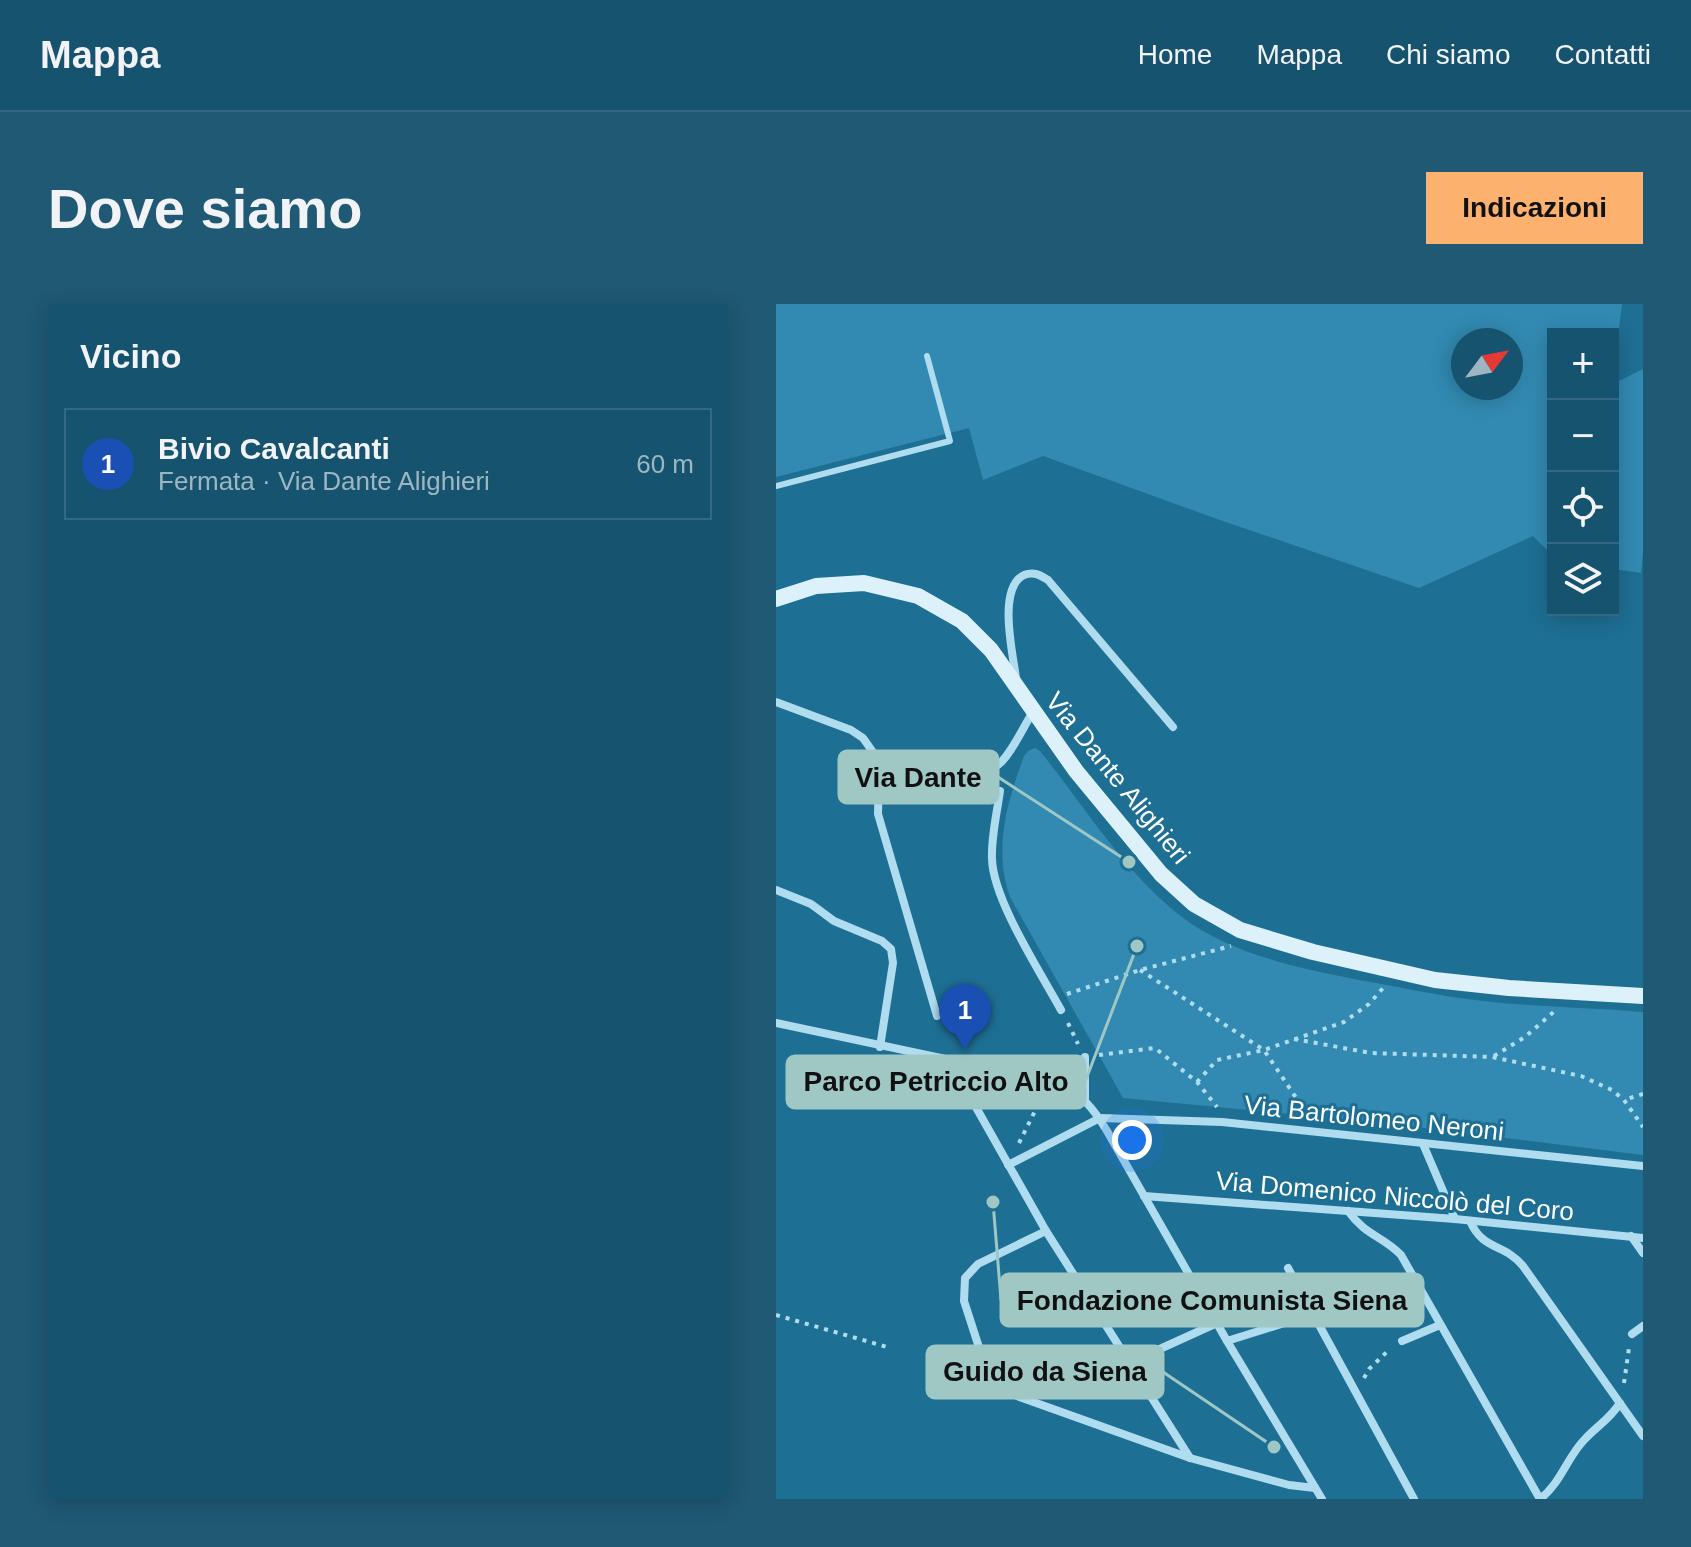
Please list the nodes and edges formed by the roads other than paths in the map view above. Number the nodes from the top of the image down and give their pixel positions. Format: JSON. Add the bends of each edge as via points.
{"nodes":[{"id":1,"x":927,"y":356,"type":"dead end"},
{"id":2,"x":776,"y":486,"type":"edge"},
{"id":3,"x":776,"y":599,"type":"edge"},
{"id":4,"x":1019,"y":691,"type":"junction"},
{"id":5,"x":776,"y":702,"type":"edge"},
{"id":6,"x":1033,"y":712,"type":"junction"},
{"id":7,"x":1173,"y":727,"type":"dead end"},
{"id":8,"x":879,"y":769,"type":"junction"},
{"id":9,"x":1000,"y":791,"type":"dead end"},
{"id":10,"x":776,"y":890,"type":"edge"},
{"id":11,"x":1643,"y":996,"type":"edge"},
{"id":12,"x":1061,"y":1010,"type":"road end"},
{"id":13,"x":937,"y":1016,"type":"dead end"},
{"id":14,"x":776,"y":1023,"type":"edge"},
{"id":15,"x":880,"y":1047,"type":"junction"},
{"id":16,"x":1085,"y":1057,"type":"road end"},
{"id":17,"x":1085,"y":1100,"type":"junction"},
{"id":18,"x":973,"y":1102,"type":"dead end"},
{"id":19,"x":1100,"y":1118,"type":"junction"},
{"id":20,"x":1423,"y":1144,"type":"junction"},
{"id":21,"x":1008,"y":1165,"type":"junction"},
{"id":22,"x":1643,"y":1166,"type":"edge"},
{"id":23,"x":1144,"y":1196,"type":"junction"},
{"id":24,"x":1348,"y":1211,"type":"junction"},
{"id":25,"x":1455,"y":1219,"type":"junction"},
{"id":26,"x":1470,"y":1221,"type":"junction"},
{"id":27,"x":1046,"y":1231,"type":"junction"},
{"id":28,"x":1631,"y":1236,"type":"junction"},
{"id":29,"x":1643,"y":1238,"type":"edge"},
{"id":30,"x":1643,"y":1253,"type":"edge"},
{"id":31,"x":1288,"y":1268,"type":"dead end"},
{"id":32,"x":1313,"y":1314,"type":"junction"},
{"id":33,"x":1217,"y":1323,"type":"junction"},
{"id":34,"x":1440,"y":1325,"type":"junction"},
{"id":35,"x":1643,"y":1326,"type":"edge"},
{"id":36,"x":1632,"y":1334,"type":"road end"},
{"id":37,"x":1227,"y":1341,"type":"junction"},
{"id":38,"x":1402,"y":1341,"type":"road end"},
{"id":39,"x":1129,"y":1363,"type":"junction"},
{"id":40,"x":1620,"y":1403,"type":"junction"},
{"id":41,"x":1643,"y":1436,"type":"edge"},
{"id":42,"x":1190,"y":1458,"type":"junction"},
{"id":43,"x":1315,"y":1488,"type":"junction"},
{"id":44,"x":1322,"y":1499,"type":"edge"},
{"id":45,"x":1414,"y":1499,"type":"edge"},
{"id":46,"x":1540,"y":1499,"type":"edge"}],
"edges":[{"from":1,"to":2,"type":"lane","via":[[950,441]]},
{"from":3,"to":4,"type":"street","name":"Via Dante Alighieri","via":[[816,586],[852,583],[918,596],[971,629]]},
{"from":4,"to":6,"type":"street","name":"Via Dante Alighieri"},
{"from":4,"to":7,"type":"street","via":[[1010,599],[1019,579],[1038,574]]},
{"from":5,"to":8,"type":"street","via":[[857,734],[870,746]]},
{"from":6,"to":8,"type":"street","via":[[1002,762],[991,769]]},
{"from":6,"to":11,"type":"street","name":"Via Dante Alighieri","via":[[1161,874],[1194,904],[1240,930],[1435,980]]},
{"from":8,"to":13,"type":"street","via":[[878,814]]},
{"from":9,"to":12,"type":"street","via":[[994,872],[1007,909]]},
{"from":10,"to":15,"type":"street","via":[[891,949]]},
{"from":14,"to":15,"type":"street"},
{"from":15,"to":17,"type":"street","via":[[1054,1082]]},
{"from":16,"to":17,"type":"street"},
{"from":17,"to":19,"type":"street"},
{"from":18,"to":21,"type":"street"},
{"from":19,"to":20,"type":"street","name":"Via Bartolomeo Neroni","via":[[1222,1122]]},
{"from":19,"to":21,"type":"street"},
{"from":19,"to":23,"type":"street"},
{"from":20,"to":22,"type":"street","name":"Via Bartolomeo Neroni"},
{"from":20,"to":25,"type":"street"},
{"from":21,"to":27,"type":"street"},
{"from":23,"to":24,"type":"street","name":"Via Domenico Niccolò del Coro"},
{"from":23,"to":33,"type":"street"},
{"from":24,"to":25,"type":"street","name":"Via Domenico Niccolò del Coro"},
{"from":24,"to":34,"type":"street","via":[[1363,1230],[1401,1255]]},
{"from":25,"to":26,"type":"street","name":"Via Domenico Niccolò del Coro"},
{"from":26,"to":28,"type":"street","name":"Via Domenico Niccolò del Coro"},
{"from":26,"to":40,"type":"street","via":[[1479,1238],[1523,1266]]},
{"from":27,"to":39,"type":"street"},
{"from":27,"to":42,"type":"street","via":[[978,1264],[965,1278],[964,1301],[990,1379],[1023,1400]]},
{"from":28,"to":29,"type":"street","name":"Via Domenico Niccolò del Coro"},
{"from":28,"to":30,"type":"street"},
{"from":31,"to":32,"type":"street"},
{"from":32,"to":37,"type":"street"},
{"from":32,"to":45,"type":"street"},
{"from":33,"to":37,"type":"street"},
{"from":33,"to":39,"type":"street"},
{"from":34,"to":38,"type":"street"},
{"from":34,"to":46,"type":"street"},
{"from":35,"to":36,"type":"street"},
{"from":37,"to":43,"type":"street"},
{"from":39,"to":42,"type":"street"},
{"from":40,"to":41,"type":"street"},
{"from":40,"to":46,"type":"street"},
{"from":42,"to":43,"type":"street"},
{"from":43,"to":44,"type":"street"}]}
